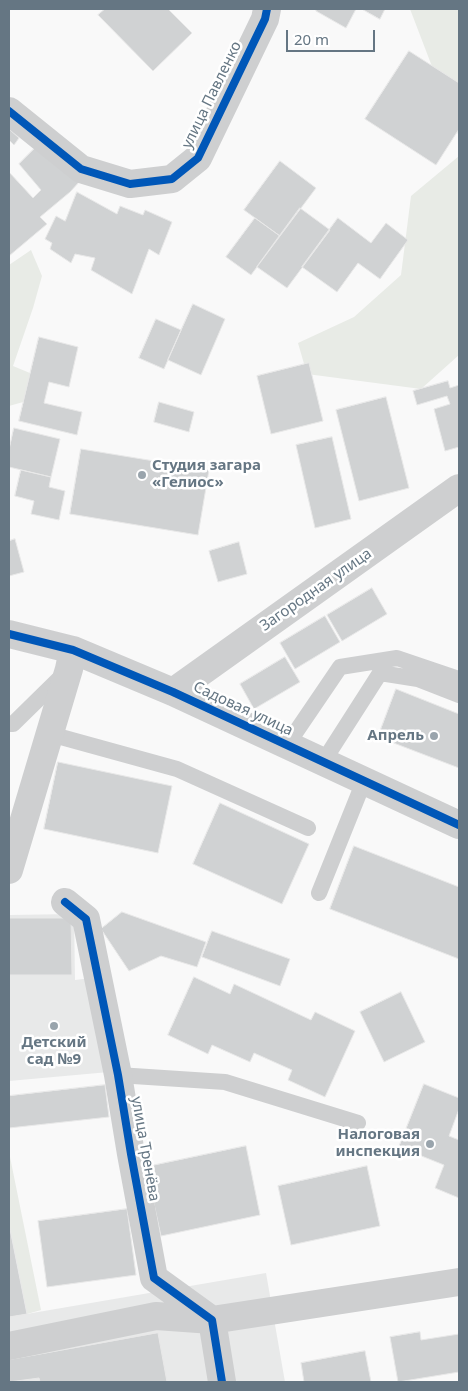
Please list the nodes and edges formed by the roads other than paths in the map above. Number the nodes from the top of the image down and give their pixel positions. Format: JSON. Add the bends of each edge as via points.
{"nodes":[{"id":1,"x":267,"y":9,"type":"edge"},
{"id":2,"x":9,"y":111,"type":"edge"},
{"id":3,"x":459,"y":488,"type":"edge"},
{"id":4,"x":9,"y":634,"type":"edge"},
{"id":5,"x":71,"y":660,"type":"junction"},
{"id":6,"x":459,"y":679,"type":"edge"},
{"id":7,"x":173,"y":692,"type":"junction"},
{"id":8,"x":459,"y":695,"type":"edge"},
{"id":9,"x":9,"y":724,"type":"edge"},
{"id":10,"x":50,"y":734,"type":"junction"},
{"id":11,"x":286,"y":745,"type":"junction"},
{"id":12,"x":323,"y":762,"type":"junction"},
{"id":13,"x":364,"y":781,"type":"junction"},
{"id":14,"x":459,"y":825,"type":"edge"},
{"id":15,"x":308,"y":828,"type":"dead end"},
{"id":16,"x":9,"y":870,"type":"edge"},
{"id":17,"x":319,"y":893,"type":"dead end"},
{"id":18,"x":65,"y":902,"type":"dead end"},
{"id":19,"x":118,"y":1076,"type":"junction"},
{"id":20,"x":358,"y":1123,"type":"dead end"},
{"id":21,"x":459,"y":1282,"type":"edge"},
{"id":22,"x":212,"y":1320,"type":"junction"},
{"id":23,"x":9,"y":1346,"type":"edge"},
{"id":24,"x":222,"y":1382,"type":"edge"}],
"edges":[{"from":1,"to":2,"type":"street","name":"улица Павленко","via":[[198,158],[172,179],[130,184],[81,169]]},
{"from":3,"to":7,"type":"street","name":"Загородная улица"},
{"from":4,"to":5,"type":"street","name":"Садовая улица"},
{"from":5,"to":7,"type":"street","name":"Садовая улица"},
{"from":5,"to":9,"type":"lane","via":[[13,724]]},
{"from":5,"to":10,"type":"street"},
{"from":6,"to":11,"type":"lane","via":[[397,658],[340,667]]},
{"from":7,"to":11,"type":"street","name":"Садовая улица"},
{"from":8,"to":12,"type":"lane","via":[[418,679],[380,673]]},
{"from":10,"to":15,"type":"lane","via":[[177,769]]},
{"from":10,"to":16,"type":"street"},
{"from":11,"to":12,"type":"street","name":"Садовая улица"},
{"from":12,"to":13,"type":"street","name":"Садовая улица"},
{"from":13,"to":14,"type":"street","name":"Садовая улица"},
{"from":13,"to":17,"type":"lane"},
{"from":18,"to":19,"type":"street","name":"улица Тренёва","via":[[86,919]]},
{"from":19,"to":20,"type":"lane","via":[[225,1082]]},
{"from":19,"to":22,"type":"street","name":"улица Тренёва","via":[[154,1278]]},
{"from":21,"to":22,"type":"street"},
{"from":22,"to":23,"type":"street","via":[[156,1316]]},
{"from":22,"to":24,"type":"street"}]}
